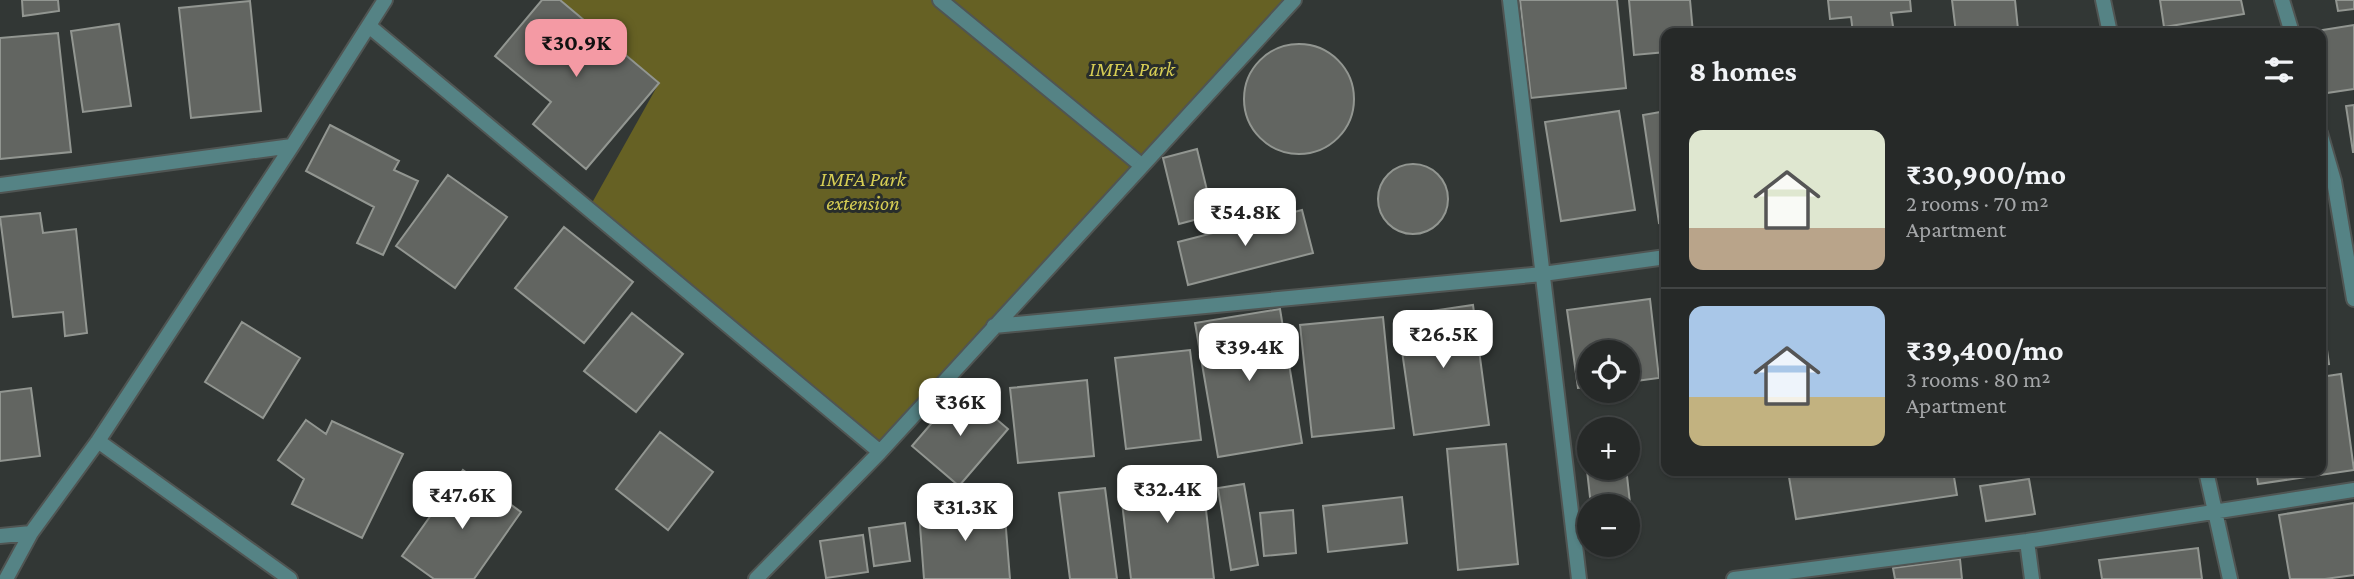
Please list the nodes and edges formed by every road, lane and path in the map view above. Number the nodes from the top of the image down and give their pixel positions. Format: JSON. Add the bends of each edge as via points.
{"nodes":[{"id":1,"x":385,"y":0,"type":"edge"},
{"id":2,"x":940,"y":0,"type":"edge"},
{"id":3,"x":1294,"y":0,"type":"edge"},
{"id":4,"x":1510,"y":0,"type":"edge"},
{"id":5,"x":2103,"y":0,"type":"edge"},
{"id":6,"x":2283,"y":0,"type":"edge"},
{"id":7,"x":369,"y":26,"type":"junction"},
{"id":8,"x":2109,"y":28,"type":"edge"},
{"id":9,"x":2291,"y":28,"type":"edge"},
{"id":10,"x":292,"y":146,"type":"junction"},
{"id":11,"x":2326,"y":154,"type":"edge"},
{"id":12,"x":1140,"y":165,"type":"junction"},
{"id":13,"x":0,"y":185,"type":"edge"},
{"id":14,"x":1661,"y":258,"type":"edge"},
{"id":15,"x":1543,"y":274,"type":"junction"},
{"id":16,"x":2354,"y":299,"type":"edge"},
{"id":17,"x":995,"y":326,"type":"junction"},
{"id":18,"x":98,"y":442,"type":"junction"},
{"id":19,"x":880,"y":452,"type":"junction"},
{"id":20,"x":2207,"y":476,"type":"edge"},
{"id":21,"x":2354,"y":490,"type":"edge"},
{"id":22,"x":2215,"y":512,"type":"junction"},
{"id":23,"x":31,"y":533,"type":"junction"},
{"id":24,"x":0,"y":536,"type":"edge"},
{"id":25,"x":2027,"y":541,"type":"junction"},
{"id":26,"x":6,"y":579,"type":"edge"},
{"id":27,"x":290,"y":579,"type":"edge"},
{"id":28,"x":756,"y":579,"type":"edge"},
{"id":29,"x":1579,"y":579,"type":"edge"},
{"id":30,"x":1734,"y":579,"type":"edge"},
{"id":31,"x":2032,"y":579,"type":"edge"},
{"id":32,"x":2230,"y":579,"type":"edge"}],
"edges":[{"from":1,"to":7,"type":"street"},
{"from":2,"to":12,"type":"street"},
{"from":3,"to":12,"type":"street"},
{"from":4,"to":15,"type":"street"},
{"from":5,"to":8,"type":"street"},
{"from":6,"to":9,"type":"street"},
{"from":7,"to":10,"type":"street"},
{"from":7,"to":19,"type":"street"},
{"from":10,"to":13,"type":"street"},
{"from":10,"to":18,"type":"street"},
{"from":11,"to":16,"type":"street"},
{"from":12,"to":17,"type":"street"},
{"from":14,"to":15,"type":"street"},
{"from":15,"to":17,"type":"street"},
{"from":15,"to":29,"type":"street"},
{"from":17,"to":19,"type":"street"},
{"from":18,"to":23,"type":"street"},
{"from":18,"to":27,"type":"street"},
{"from":19,"to":28,"type":"street"},
{"from":20,"to":22,"type":"street"},
{"from":21,"to":22,"type":"street"},
{"from":22,"to":25,"type":"street"},
{"from":22,"to":32,"type":"street"},
{"from":23,"to":24,"type":"street"},
{"from":23,"to":26,"type":"street"},
{"from":25,"to":30,"type":"street"},
{"from":25,"to":31,"type":"street"}]}
